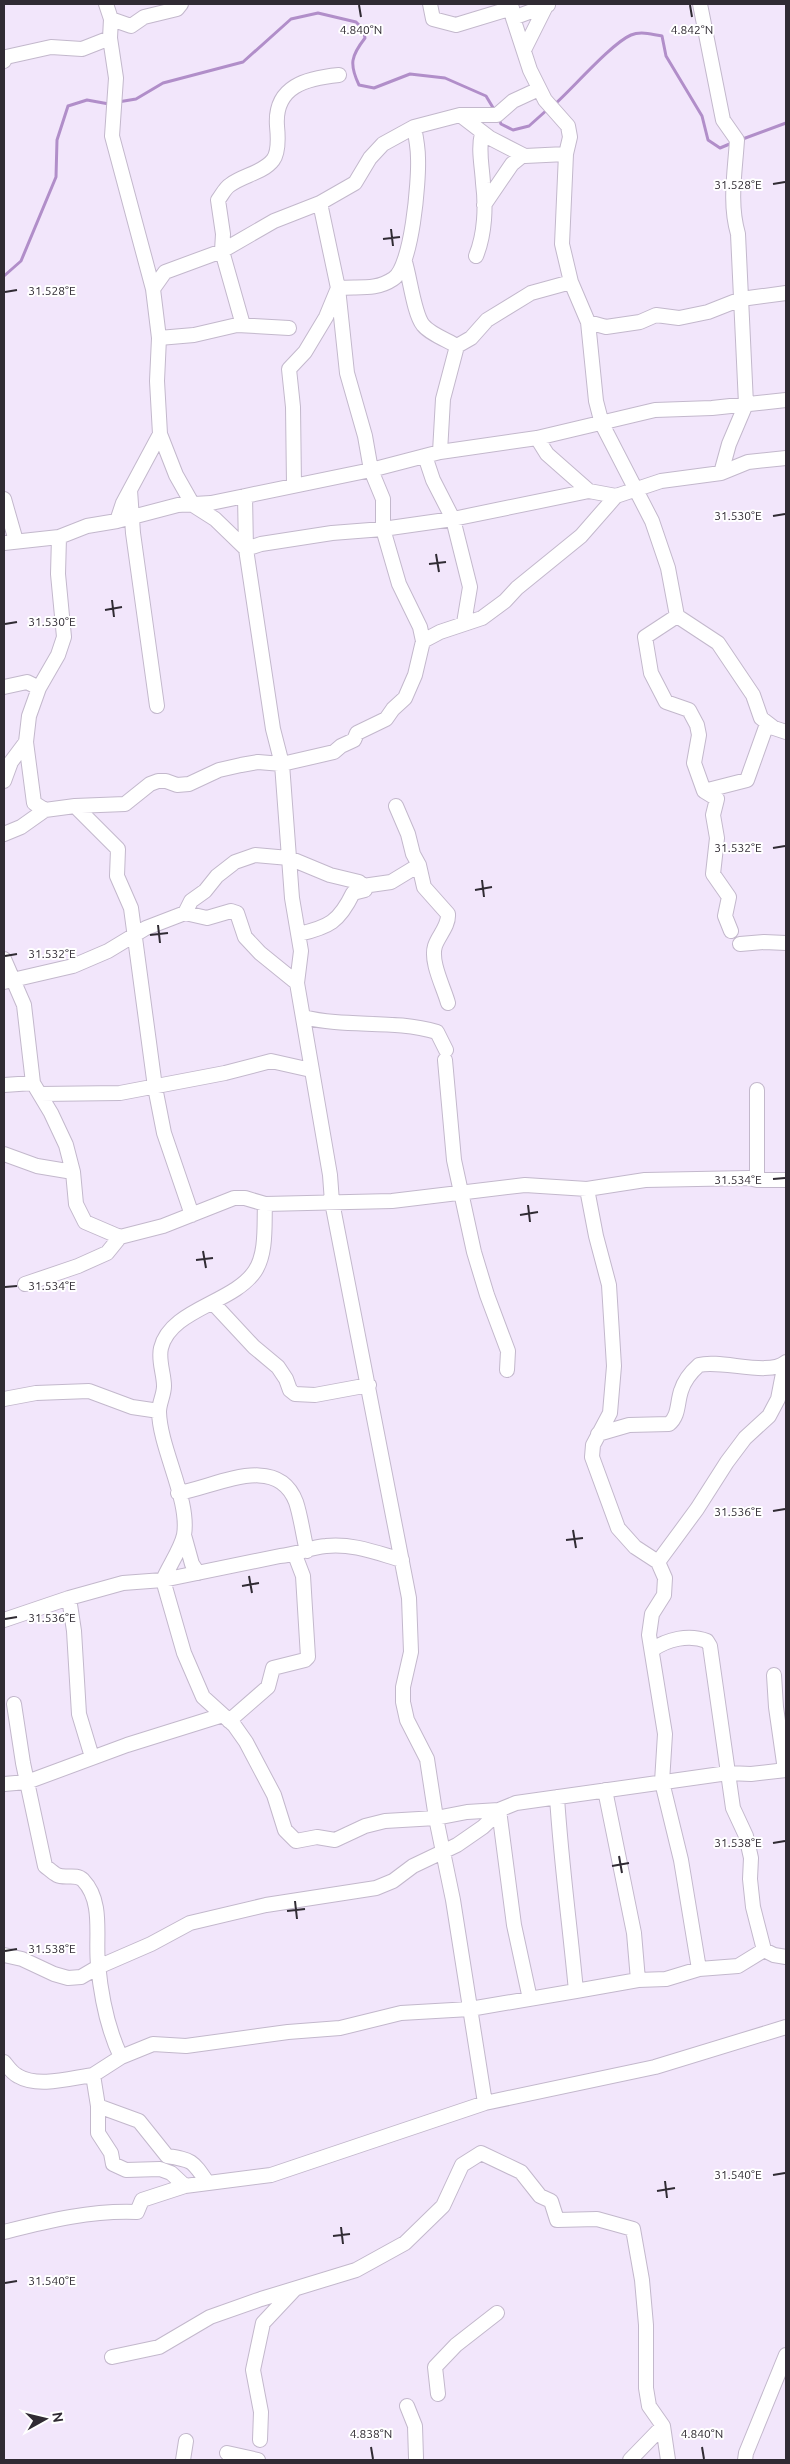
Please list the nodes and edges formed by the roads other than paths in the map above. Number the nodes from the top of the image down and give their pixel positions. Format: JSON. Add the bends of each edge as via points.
{"nodes":[{"id":1,"x":106,"y":4,"type":"edge"},
{"id":2,"x":181,"y":4,"type":"edge"},
{"id":3,"x":430,"y":4,"type":"edge"},
{"id":4,"x":700,"y":4,"type":"edge"},
{"id":5,"x":548,"y":5,"type":"edge"},
{"id":6,"x":512,"y":10,"type":"edge"},
{"id":7,"x":111,"y":19,"type":"junction"},
{"id":8,"x":110,"y":38,"type":"junction"},
{"id":9,"x":524,"y":50,"type":"junction"},
{"id":10,"x":5,"y":58,"type":"edge"},
{"id":11,"x":339,"y":75,"type":"dead end"},
{"id":12,"x":539,"y":89,"type":"junction"},
{"id":13,"x":460,"y":115,"type":"junction"},
{"id":14,"x":414,"y":127,"type":"junction"},
{"id":15,"x":482,"y":133,"type":"junction"},
{"id":16,"x":566,"y":154,"type":"junction"},
{"id":17,"x":523,"y":155,"type":"junction"},
{"id":18,"x":320,"y":203,"type":"junction"},
{"id":19,"x":484,"y":204,"type":"junction"},
{"id":20,"x":222,"y":251,"type":"junction"},
{"id":21,"x":476,"y":256,"type":"dead end"},
{"id":22,"x":405,"y":262,"type":"junction"},
{"id":23,"x":571,"y":282,"type":"junction"},
{"id":24,"x":338,"y":288,"type":"junction"},
{"id":25,"x":153,"y":289,"type":"junction"},
{"id":26,"x":786,"y":293,"type":"edge"},
{"id":27,"x":740,"y":299,"type":"junction"},
{"id":28,"x":588,"y":322,"type":"junction"},
{"id":29,"x":243,"y":325,"type":"junction"},
{"id":30,"x":290,"y":328,"type":"dead end"},
{"id":31,"x":158,"y":338,"type":"junction"},
{"id":32,"x":457,"y":346,"type":"junction"},
{"id":33,"x":786,"y":400,"type":"edge"},
{"id":34,"x":746,"y":404,"type":"junction"},
{"id":35,"x":602,"y":424,"type":"junction"},
{"id":36,"x":160,"y":434,"type":"junction"},
{"id":37,"x":537,"y":438,"type":"junction"},
{"id":38,"x":440,"y":452,"type":"junction"},
{"id":39,"x":425,"y":456,"type":"junction"},
{"id":40,"x":786,"y":458,"type":"edge"},
{"id":41,"x":371,"y":470,"type":"junction"},
{"id":42,"x":721,"y":473,"type":"junction"},
{"id":43,"x":294,"y":486,"type":"junction"},
{"id":44,"x":634,"y":489,"type":"junction"},
{"id":45,"x":130,"y":490,"type":"junction"},
{"id":46,"x":589,"y":491,"type":"junction"},
{"id":47,"x":245,"y":496,"type":"junction"},
{"id":48,"x":616,"y":496,"type":"junction"},
{"id":49,"x":4,"y":499,"type":"edge"},
{"id":50,"x":193,"y":505,"type":"junction"},
{"id":51,"x":132,"y":517,"type":"junction"},
{"id":52,"x":453,"y":519,"type":"junction"},
{"id":53,"x":117,"y":521,"type":"junction"},
{"id":54,"x":383,"y":529,"type":"junction"},
{"id":55,"x":59,"y":537,"type":"junction"},
{"id":56,"x":10,"y":542,"type":"edge"},
{"id":57,"x":246,"y":549,"type":"junction"},
{"id":58,"x":677,"y":616,"type":"junction"},
{"id":59,"x":464,"y":623,"type":"junction"},
{"id":60,"x":423,"y":641,"type":"junction"},
{"id":61,"x":4,"y":687,"type":"edge"},
{"id":62,"x":39,"y":688,"type":"junction"},
{"id":63,"x":157,"y":706,"type":"dead end"},
{"id":64,"x":767,"y":724,"type":"junction"},
{"id":65,"x":786,"y":732,"type":"edge"},
{"id":66,"x":26,"y":742,"type":"junction"},
{"id":67,"x":282,"y":764,"type":"junction"},
{"id":68,"x":4,"y":781,"type":"edge"},
{"id":69,"x":704,"y":791,"type":"junction"},
{"id":70,"x":75,"y":806,"type":"junction"},
{"id":71,"x":396,"y":806,"type":"dead end"},
{"id":72,"x":45,"y":810,"type":"junction"},
{"id":73,"x":4,"y":834,"type":"edge"},
{"id":74,"x":289,"y":858,"type":"junction"},
{"id":75,"x":419,"y":864,"type":"junction"},
{"id":76,"x":365,"y":890,"type":"dead end"},
{"id":77,"x":184,"y":913,"type":"junction"},
{"id":78,"x":730,"y":931,"type":"dead end"},
{"id":79,"x":134,"y":934,"type":"junction"},
{"id":80,"x":299,"y":934,"type":"junction"},
{"id":81,"x":786,"y":943,"type":"edge"},
{"id":82,"x":740,"y":944,"type":"dead end"},
{"id":83,"x":4,"y":959,"type":"edge"},
{"id":84,"x":9,"y":982,"type":"edge"},
{"id":85,"x":297,"y":983,"type":"junction"},
{"id":86,"x":448,"y":1003,"type":"dead end"},
{"id":87,"x":303,"y":1016,"type":"junction"},
{"id":88,"x":311,"y":1070,"type":"junction"},
{"id":89,"x":4,"y":1085,"type":"edge"},
{"id":90,"x":155,"y":1087,"type":"junction"},
{"id":91,"x":36,"y":1088,"type":"junction"},
{"id":92,"x":757,"y":1090,"type":"dead end"},
{"id":93,"x":4,"y":1154,"type":"edge"},
{"id":94,"x":73,"y":1172,"type":"junction"},
{"id":95,"x":757,"y":1180,"type":"junction"},
{"id":96,"x":786,"y":1180,"type":"edge"},
{"id":97,"x":587,"y":1189,"type":"junction"},
{"id":98,"x":461,"y":1192,"type":"junction"},
{"id":99,"x":332,"y":1202,"type":"junction"},
{"id":100,"x":265,"y":1204,"type":"junction"},
{"id":101,"x":192,"y":1215,"type":"junction"},
{"id":102,"x":120,"y":1237,"type":"junction"},
{"id":103,"x":25,"y":1284,"type":"dead end"},
{"id":104,"x":213,"y":1303,"type":"junction"},
{"id":105,"x":786,"y":1363,"type":"edge"},
{"id":106,"x":507,"y":1370,"type":"dead end"},
{"id":107,"x":369,"y":1385,"type":"junction"},
{"id":108,"x":4,"y":1399,"type":"edge"},
{"id":109,"x":159,"y":1411,"type":"junction"},
{"id":110,"x":598,"y":1434,"type":"junction"},
{"id":111,"x":178,"y":1493,"type":"junction"},
{"id":112,"x":184,"y":1535,"type":"junction"},
{"id":113,"x":301,"y":1553,"type":"junction"},
{"id":114,"x":402,"y":1560,"type":"junction"},
{"id":115,"x":658,"y":1562,"type":"junction"},
{"id":116,"x":198,"y":1573,"type":"junction"},
{"id":117,"x":163,"y":1580,"type":"junction"},
{"id":118,"x":69,"y":1598,"type":"junction"},
{"id":119,"x":4,"y":1620,"type":"edge"},
{"id":120,"x":652,"y":1650,"type":"junction"},
{"id":121,"x":774,"y":1675,"type":"dead end"},
{"id":122,"x":14,"y":1704,"type":"dead end"},
{"id":123,"x":226,"y":1718,"type":"junction"},
{"id":124,"x":92,"y":1757,"type":"junction"},
{"id":125,"x":786,"y":1770,"type":"edge"},
{"id":126,"x":728,"y":1773,"type":"junction"},
{"id":127,"x":27,"y":1782,"type":"junction"},
{"id":128,"x":662,"y":1782,"type":"junction"},
{"id":129,"x":4,"y":1784,"type":"edge"},
{"id":130,"x":606,"y":1790,"type":"junction"},
{"id":131,"x":556,"y":1797,"type":"junction"},
{"id":132,"x":513,"y":1806,"type":"dead end"},
{"id":133,"x":499,"y":1810,"type":"junction"},
{"id":134,"x":436,"y":1818,"type":"junction"},
{"id":135,"x":443,"y":1852,"type":"junction"},
{"id":136,"x":764,"y":1950,"type":"junction"},
{"id":137,"x":4,"y":1955,"type":"edge"},
{"id":138,"x":786,"y":1957,"type":"edge"},
{"id":139,"x":98,"y":1967,"type":"junction"},
{"id":140,"x":699,"y":1969,"type":"junction"},
{"id":141,"x":638,"y":1980,"type":"junction"},
{"id":142,"x":576,"y":1991,"type":"junction"},
{"id":143,"x":530,"y":1999,"type":"junction"},
{"id":144,"x":470,"y":2009,"type":"junction"},
{"id":145,"x":786,"y":2027,"type":"edge"},
{"id":146,"x":121,"y":2057,"type":"junction"},
{"id":147,"x":4,"y":2062,"type":"edge"},
{"id":148,"x":93,"y":2075,"type":"junction"},
{"id":149,"x":485,"y":2104,"type":"junction"},
{"id":150,"x":98,"y":2106,"type":"junction"},
{"id":151,"x":207,"y":2182,"type":"junction"},
{"id":152,"x":185,"y":2186,"type":"junction"},
{"id":153,"x":4,"y":2232,"type":"edge"},
{"id":154,"x":294,"y":2290,"type":"junction"},
{"id":155,"x":497,"y":2313,"type":"dead end"},
{"id":156,"x":786,"y":2355,"type":"edge"},
{"id":157,"x":112,"y":2357,"type":"dead end"},
{"id":158,"x":438,"y":2394,"type":"dead end"},
{"id":159,"x":407,"y":2406,"type":"dead end"},
{"id":160,"x":663,"y":2426,"type":"junction"},
{"id":161,"x":260,"y":2440,"type":"dead end"},
{"id":162,"x":186,"y":2441,"type":"dead end"},
{"id":163,"x":227,"y":2453,"type":"dead end"},
{"id":164,"x":416,"y":2458,"type":"dead end"},
{"id":165,"x":183,"y":2460,"type":"edge"},
{"id":166,"x":258,"y":2460,"type":"edge"},
{"id":167,"x":630,"y":2460,"type":"edge"},
{"id":168,"x":668,"y":2460,"type":"edge"},
{"id":169,"x":745,"y":2460,"type":"edge"}],
"edges":[{"from":1,"to":7,"type":"street"},
{"from":2,"to":7,"type":"street","via":[[177,9],[144,17],[131,26]]},
{"from":3,"to":6,"type":"street","via":[[433,19],[456,25]]},
{"from":4,"to":27,"type":"street","via":[[723,120],[737,140],[732,202],[738,234]]},
{"from":5,"to":6,"type":"street"},
{"from":5,"to":9,"type":"street"},
{"from":6,"to":9,"type":"street"},
{"from":7,"to":8,"type":"street"},
{"from":8,"to":10,"type":"street","via":[[82,49],[51,47]]},
{"from":8,"to":25,"type":"street","via":[[116,78],[112,136]]},
{"from":9,"to":12,"type":"street"},
{"from":11,"to":20,"type":"street","via":[[317,77],[292,88],[281,100],[276,117],[275,159],[228,186],[218,200]]},
{"from":12,"to":13,"type":"street","via":[[513,101],[497,115]]},
{"from":12,"to":16,"type":"street","via":[[568,126],[570,137]]},
{"from":13,"to":14,"type":"street"},
{"from":13,"to":15,"type":"street"},
{"from":14,"to":18,"type":"street","via":[[383,144],[355,183]]},
{"from":14,"to":22,"type":"street","via":[[418,157],[417,190]]},
{"from":15,"to":17,"type":"street"},
{"from":15,"to":19,"type":"street","via":[[479,146]]},
{"from":16,"to":17,"type":"street"},
{"from":16,"to":23,"type":"street","via":[[562,244]]},
{"from":17,"to":19,"type":"street","via":[[512,164]]},
{"from":18,"to":20,"type":"street","via":[[274,221]]},
{"from":18,"to":24,"type":"street"},
{"from":19,"to":21,"type":"street","via":[[481,244]]},
{"from":20,"to":25,"type":"street","via":[[165,272]]},
{"from":20,"to":29,"type":"street"},
{"from":22,"to":24,"type":"street","via":[[395,279],[369,289]]},
{"from":22,"to":32,"type":"street","via":[[412,283],[413,302],[423,326]]},
{"from":23,"to":28,"type":"street"},
{"from":23,"to":32,"type":"street","via":[[531,292],[488,320],[471,338]]},
{"from":24,"to":41,"type":"street","via":[[347,373]]},
{"from":24,"to":43,"type":"street","via":[[326,317],[305,352],[289,369]]},
{"from":25,"to":31,"type":"street"},
{"from":26,"to":27,"type":"street"},
{"from":27,"to":28,"type":"street","via":[[708,312],[679,318],[656,315],[640,322],[606,327]]},
{"from":27,"to":34,"type":"street"},
{"from":28,"to":35,"type":"street","via":[[592,379]]},
{"from":29,"to":30,"type":"street"},
{"from":29,"to":31,"type":"street"},
{"from":31,"to":36,"type":"street"},
{"from":32,"to":38,"type":"street","via":[[444,399]]},
{"from":33,"to":34,"type":"street"},
{"from":34,"to":35,"type":"street","via":[[655,410]]},
{"from":34,"to":42,"type":"street"},
{"from":35,"to":37,"type":"street"},
{"from":35,"to":44,"type":"street"},
{"from":36,"to":45,"type":"street"},
{"from":36,"to":50,"type":"street","via":[[176,475]]},
{"from":37,"to":38,"type":"street"},
{"from":37,"to":46,"type":"street","via":[[547,454]]},
{"from":38,"to":39,"type":"street"},
{"from":39,"to":41,"type":"street"},
{"from":39,"to":52,"type":"street"},
{"from":40,"to":42,"type":"street","via":[[748,462]]},
{"from":41,"to":43,"type":"street"},
{"from":41,"to":54,"type":"street","via":[[383,499]]},
{"from":42,"to":44,"type":"street","via":[[661,480]]},
{"from":43,"to":47,"type":"street"},
{"from":44,"to":48,"type":"street"},
{"from":44,"to":58,"type":"street","via":[[652,521],[668,568]]},
{"from":45,"to":51,"type":"street"},
{"from":45,"to":53,"type":"street"},
{"from":46,"to":48,"type":"street"},
{"from":46,"to":52,"type":"street"},
{"from":47,"to":50,"type":"street"},
{"from":47,"to":57,"type":"street"},
{"from":48,"to":59,"type":"street","via":[[581,536],[505,601],[482,618]]},
{"from":49,"to":56,"type":"street"},
{"from":50,"to":51,"type":"street","via":[[178,505]]},
{"from":50,"to":57,"type":"street","via":[[215,519]]},
{"from":51,"to":53,"type":"street"},
{"from":51,"to":63,"type":"street"},
{"from":52,"to":54,"type":"street"},
{"from":52,"to":59,"type":"street","via":[[470,587]]},
{"from":53,"to":55,"type":"street","via":[[87,526]]},
{"from":54,"to":57,"type":"street","via":[[332,532]]},
{"from":54,"to":60,"type":"street","via":[[399,584],[420,627]]},
{"from":55,"to":56,"type":"street"},
{"from":55,"to":62,"type":"street","via":[[58,574],[64,637],[58,655]]},
{"from":57,"to":67,"type":"street","via":[[273,729]]},
{"from":58,"to":64,"type":"street","via":[[718,643],[753,695],[756,708]]},
{"from":58,"to":69,"type":"street","via":[[645,637],[651,673],[666,702],[689,710],[697,725],[699,735],[694,763]]},
{"from":59,"to":60,"type":"street"},
{"from":60,"to":67,"type":"street","via":[[406,698],[386,719],[357,733],[354,740],[334,752]]},
{"from":61,"to":62,"type":"street","via":[[26,682]]},
{"from":62,"to":66,"type":"street","via":[[28,716]]},
{"from":64,"to":65,"type":"street"},
{"from":64,"to":69,"type":"street","via":[[747,780]]},
{"from":66,"to":68,"type":"street","via":[[11,762]]},
{"from":66,"to":72,"type":"street","via":[[34,803]]},
{"from":67,"to":70,"type":"street","via":[[258,762],[241,765],[219,770],[189,784],[158,781],[125,804]]},
{"from":67,"to":74,"type":"street"},
{"from":69,"to":78,"type":"street","via":[[717,799],[713,815],[717,838],[713,874],[729,897],[725,916]]},
{"from":70,"to":72,"type":"street"},
{"from":70,"to":79,"type":"street","via":[[118,849],[117,876],[131,908]]},
{"from":71,"to":75,"type":"street"},
{"from":72,"to":73,"type":"street","via":[[21,827]]},
{"from":74,"to":75,"type":"street","via":[[363,886],[391,882]]},
{"from":74,"to":77,"type":"street","via":[[255,855],[235,862],[191,901]]},
{"from":74,"to":80,"type":"street"},
{"from":75,"to":86,"type":"street","via":[[424,887],[448,914],[444,934],[435,946],[437,973]]},
{"from":76,"to":80,"type":"street","via":[[353,893],[344,913],[333,923]]},
{"from":77,"to":79,"type":"street"},
{"from":77,"to":85,"type":"street","via":[[207,918],[231,911],[237,913],[245,937]]},
{"from":79,"to":84,"type":"street","via":[[108,951],[73,966]]},
{"from":79,"to":90,"type":"street"},
{"from":80,"to":85,"type":"street"},
{"from":81,"to":82,"type":"street"},
{"from":83,"to":84,"type":"street"},
{"from":84,"to":91,"type":"street","via":[[24,1004]]},
{"from":85,"to":87,"type":"street"},
{"from":87,"to":88,"type":"street"},
{"from":87,"to":98,"type":"street","via":[[341,1024],[416,1026],[437,1032],[445,1055],[454,1160]]},
{"from":88,"to":90,"type":"street","via":[[271,1061],[225,1074]]},
{"from":88,"to":99,"type":"street"},
{"from":89,"to":91,"type":"street"},
{"from":90,"to":91,"type":"street","via":[[120,1093]]},
{"from":90,"to":101,"type":"street","via":[[164,1133]]},
{"from":91,"to":94,"type":"street","via":[[66,1146]]},
{"from":92,"to":95,"type":"street"},
{"from":93,"to":94,"type":"street","via":[[37,1166]]},
{"from":94,"to":102,"type":"street","via":[[76,1204],[85,1222]]},
{"from":95,"to":96,"type":"street"},
{"from":95,"to":97,"type":"street","via":[[645,1180]]},
{"from":97,"to":98,"type":"street","via":[[525,1185]]},
{"from":97,"to":110,"type":"street","via":[[609,1284],[614,1353],[610,1413]]},
{"from":98,"to":99,"type":"street","via":[[392,1201]]},
{"from":98,"to":106,"type":"street","via":[[487,1295],[508,1351]]},
{"from":99,"to":100,"type":"street"},
{"from":99,"to":107,"type":"street"},
{"from":100,"to":101,"type":"street","via":[[234,1198]]},
{"from":100,"to":104,"type":"street","via":[[264,1232],[256,1270],[248,1280]]},
{"from":101,"to":102,"type":"street"},
{"from":102,"to":103,"type":"street","via":[[107,1253]]},
{"from":104,"to":107,"type":"street","via":[[254,1347],[278,1367],[295,1394],[315,1395]]},
{"from":104,"to":109,"type":"street","via":[[190,1314],[166,1337],[160,1350],[164,1393]]},
{"from":105,"to":110,"type":"street","via":[[770,1369],[699,1365],[681,1390],[676,1413],[669,1424],[629,1425]]},
{"from":105,"to":115,"type":"street","via":[[778,1399],[769,1416],[739,1446]]},
{"from":107,"to":114,"type":"street"},
{"from":108,"to":109,"type":"street","via":[[36,1393],[89,1391],[132,1407]]},
{"from":109,"to":111,"type":"street"},
{"from":110,"to":115,"type":"street","via":[[592,1458],[618,1528],[635,1547]]},
{"from":111,"to":112,"type":"street"},
{"from":111,"to":113,"type":"street","via":[[242,1476],[261,1475],[278,1481],[290,1491],[296,1502]]},
{"from":112,"to":116,"type":"street","via":[[192,1564]]},
{"from":112,"to":117,"type":"street"},
{"from":113,"to":114,"type":"street","via":[[323,1546],[356,1546]]},
{"from":113,"to":116,"type":"street"},
{"from":113,"to":123,"type":"street","via":[[308,1657],[273,1668],[268,1687]]},
{"from":114,"to":134,"type":"street","via":[[409,1598],[411,1652],[402,1687],[403,1702],[407,1720],[428,1759]]},
{"from":115,"to":120,"type":"street","via":[[666,1586],[662,1601],[652,1614],[649,1635]]},
{"from":116,"to":117,"type":"street"},
{"from":117,"to":118,"type":"street","via":[[122,1584]]},
{"from":117,"to":123,"type":"street","via":[[184,1653],[202,1697]]},
{"from":118,"to":119,"type":"street"},
{"from":118,"to":124,"type":"street","via":[[79,1714]]},
{"from":120,"to":126,"type":"street","via":[[667,1641],[690,1637],[707,1641]]},
{"from":120,"to":128,"type":"street","via":[[665,1734]]},
{"from":121,"to":125,"type":"street"},
{"from":122,"to":127,"type":"street"},
{"from":123,"to":124,"type":"street"},
{"from":123,"to":134,"type":"street","via":[[246,1742],[274,1795],[286,1830],[296,1841],[317,1837],[335,1840],[385,1821]]},
{"from":124,"to":127,"type":"street"},
{"from":125,"to":126,"type":"street"},
{"from":126,"to":128,"type":"street"},
{"from":126,"to":136,"type":"street","via":[[732,1808],[746,1836],[751,1858],[753,1907]]},
{"from":127,"to":129,"type":"street"},
{"from":127,"to":139,"type":"street","via":[[45,1866],[58,1876],[82,1879],[96,1904]]},
{"from":128,"to":130,"type":"street"},
{"from":128,"to":140,"type":"street","via":[[681,1860]]},
{"from":130,"to":131,"type":"street"},
{"from":130,"to":141,"type":"street","via":[[634,1933]]},
{"from":131,"to":133,"type":"street","via":[[516,1803]]},
{"from":131,"to":142,"type":"street"},
{"from":132,"to":133,"type":"street"},
{"from":133,"to":134,"type":"street"},
{"from":133,"to":135,"type":"street","via":[[484,1827]]},
{"from":133,"to":143,"type":"street","via":[[514,1925]]},
{"from":134,"to":135,"type":"street"},
{"from":135,"to":139,"type":"street","via":[[376,1888],[266,1905],[190,1923]]},
{"from":135,"to":144,"type":"street"},
{"from":136,"to":138,"type":"street"},
{"from":136,"to":140,"type":"street","via":[[738,1966]]},
{"from":137,"to":139,"type":"street","via":[[68,1978],[81,1977]]},
{"from":139,"to":146,"type":"street","via":[[110,2030]]},
{"from":140,"to":141,"type":"street","via":[[666,1979]]},
{"from":141,"to":142,"type":"street"},
{"from":142,"to":143,"type":"street"},
{"from":143,"to":144,"type":"street"},
{"from":144,"to":146,"type":"street","via":[[401,2013],[340,2028],[186,2046],[153,2044]]},
{"from":144,"to":149,"type":"street"},
{"from":145,"to":149,"type":"street","via":[[655,2067]]},
{"from":146,"to":148,"type":"street"},
{"from":147,"to":148,"type":"street","via":[[16,2076],[26,2080],[55,2081]]},
{"from":148,"to":150,"type":"street"},
{"from":149,"to":151,"type":"street","via":[[271,2175]]},
{"from":150,"to":151,"type":"street","via":[[139,2121],[167,2156],[187,2158]]},
{"from":150,"to":152,"type":"street","via":[[98,2132],[112,2153],[113,2164],[126,2170],[160,2169],[172,2173]]},
{"from":151,"to":152,"type":"street"},
{"from":152,"to":153,"type":"street","via":[[142,2200],[137,2212],[67,2216]]},
{"from":154,"to":157,"type":"street","via":[[210,2318],[159,2347]]},
{"from":154,"to":160,"type":"street","via":[[356,2270],[405,2243],[444,2206],[462,2165],[481,2153],[521,2172],[540,2196],[551,2201],[557,2220],[597,2219],[633,2229],[646,2324],[646,2388],[649,2406]]},
{"from":154,"to":161,"type":"street","via":[[262,2323],[253,2370],[261,2412]]},
{"from":155,"to":158,"type":"street","via":[[456,2345],[435,2367]]},
{"from":156,"to":169,"type":"street"},
{"from":159,"to":164,"type":"street","via":[[415,2426]]},
{"from":160,"to":167,"type":"street"},
{"from":160,"to":168,"type":"street"},
{"from":162,"to":165,"type":"street"},
{"from":163,"to":166,"type":"street"}]}
